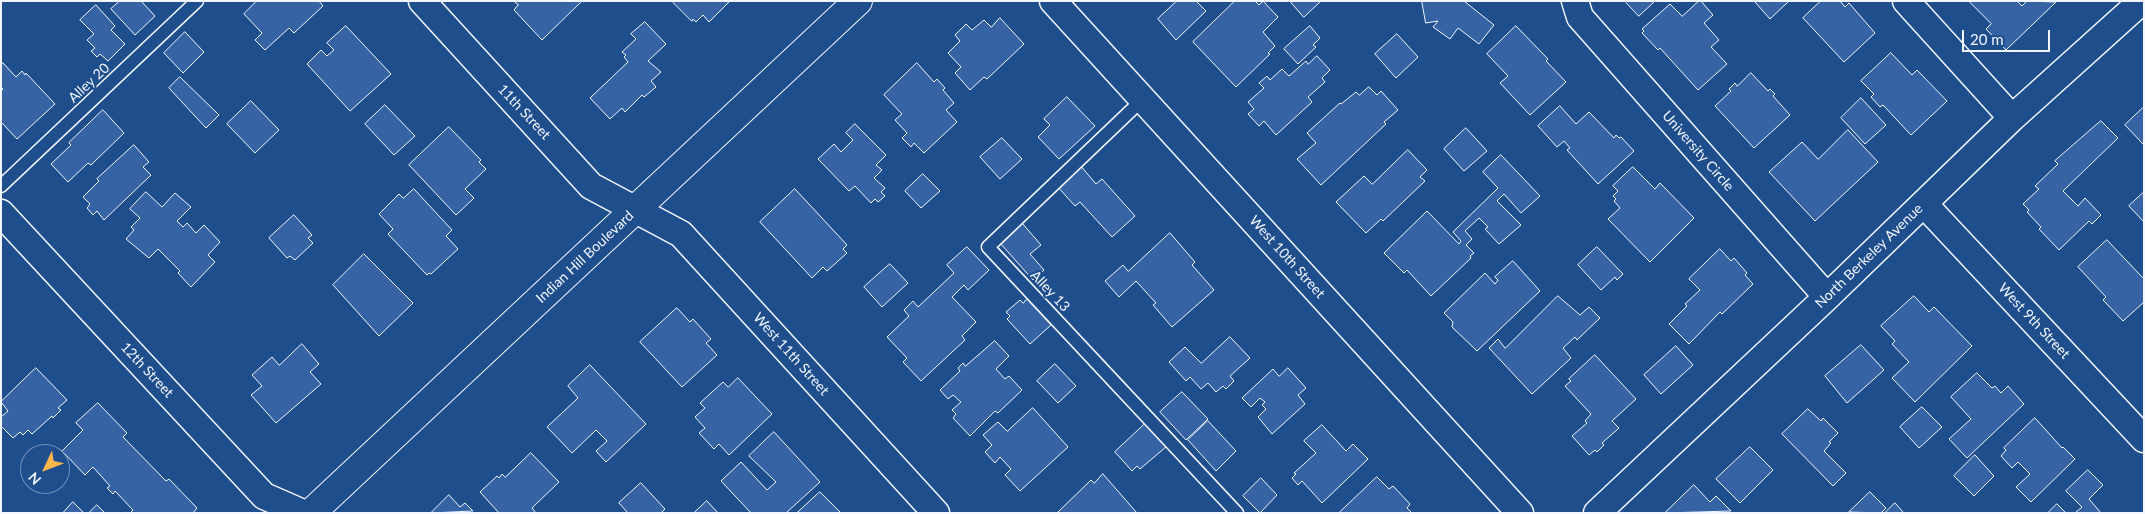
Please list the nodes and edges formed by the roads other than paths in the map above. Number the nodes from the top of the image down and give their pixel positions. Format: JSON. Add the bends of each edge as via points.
{"nodes":[{"id":1,"x":197,"y":1,"type":"edge"},
{"id":2,"x":422,"y":1,"type":"edge"},
{"id":3,"x":858,"y":1,"type":"edge"},
{"id":4,"x":1053,"y":1,"type":"edge"},
{"id":5,"x":1575,"y":1,"type":"edge"},
{"id":6,"x":1906,"y":1,"type":"edge"},
{"id":7,"x":2142,"y":1,"type":"edge"},
{"id":8,"x":1143,"y":99,"type":"junction"},
{"id":9,"x":2012,"y":118,"type":"junction"},
{"id":10,"x":1,"y":186,"type":"edge"},
{"id":11,"x":1924,"y":204,"type":"junction"},
{"id":12,"x":636,"y":210,"type":"junction"},
{"id":13,"x":1,"y":212,"type":"edge"},
{"id":14,"x":1827,"y":297,"type":"junction"},
{"id":15,"x":2144,"y":439,"type":"edge"},
{"id":16,"x":303,"y":513,"type":"edge"},
{"id":17,"x":311,"y":513,"type":"edge"},
{"id":18,"x":936,"y":513,"type":"edge"},
{"id":19,"x":1237,"y":513,"type":"edge"},
{"id":20,"x":1520,"y":513,"type":"edge"},
{"id":21,"x":1596,"y":513,"type":"edge"}],
"edges":[{"from":1,"to":10,"type":"lane","name":"Alley 20"},
{"from":2,"to":12,"type":"street","name":"11th Street","via":[[591,186]]},
{"from":3,"to":12,"type":"main road","name":"Indian Hill Boulevard"},
{"from":4,"to":8,"type":"street","name":"West 10th Street"},
{"from":5,"to":14,"type":"street","name":"University Circle","via":[[1580,17]]},
{"from":6,"to":9,"type":"street"},
{"from":7,"to":9,"type":"street","name":"North Berkeley Avenue"},
{"from":8,"to":19,"type":"lane","name":"Alley 13","via":[[988,247]]},
{"from":8,"to":20,"type":"street","name":"West 10th Street"},
{"from":9,"to":11,"type":"street","name":"North Berkeley Avenue"},
{"from":11,"to":14,"type":"street","name":"North Berkeley Avenue"},
{"from":11,"to":15,"type":"street","name":"West 9th Street"},
{"from":12,"to":17,"type":"main road","name":"Indian Hill Boulevard"},
{"from":12,"to":18,"type":"street","name":"West 11th Street","via":[[681,234]]},
{"from":13,"to":16,"type":"street","name":"12th Street","via":[[264,496]]},
{"from":14,"to":21,"type":"street","name":"North Berkeley Avenue"}]}
